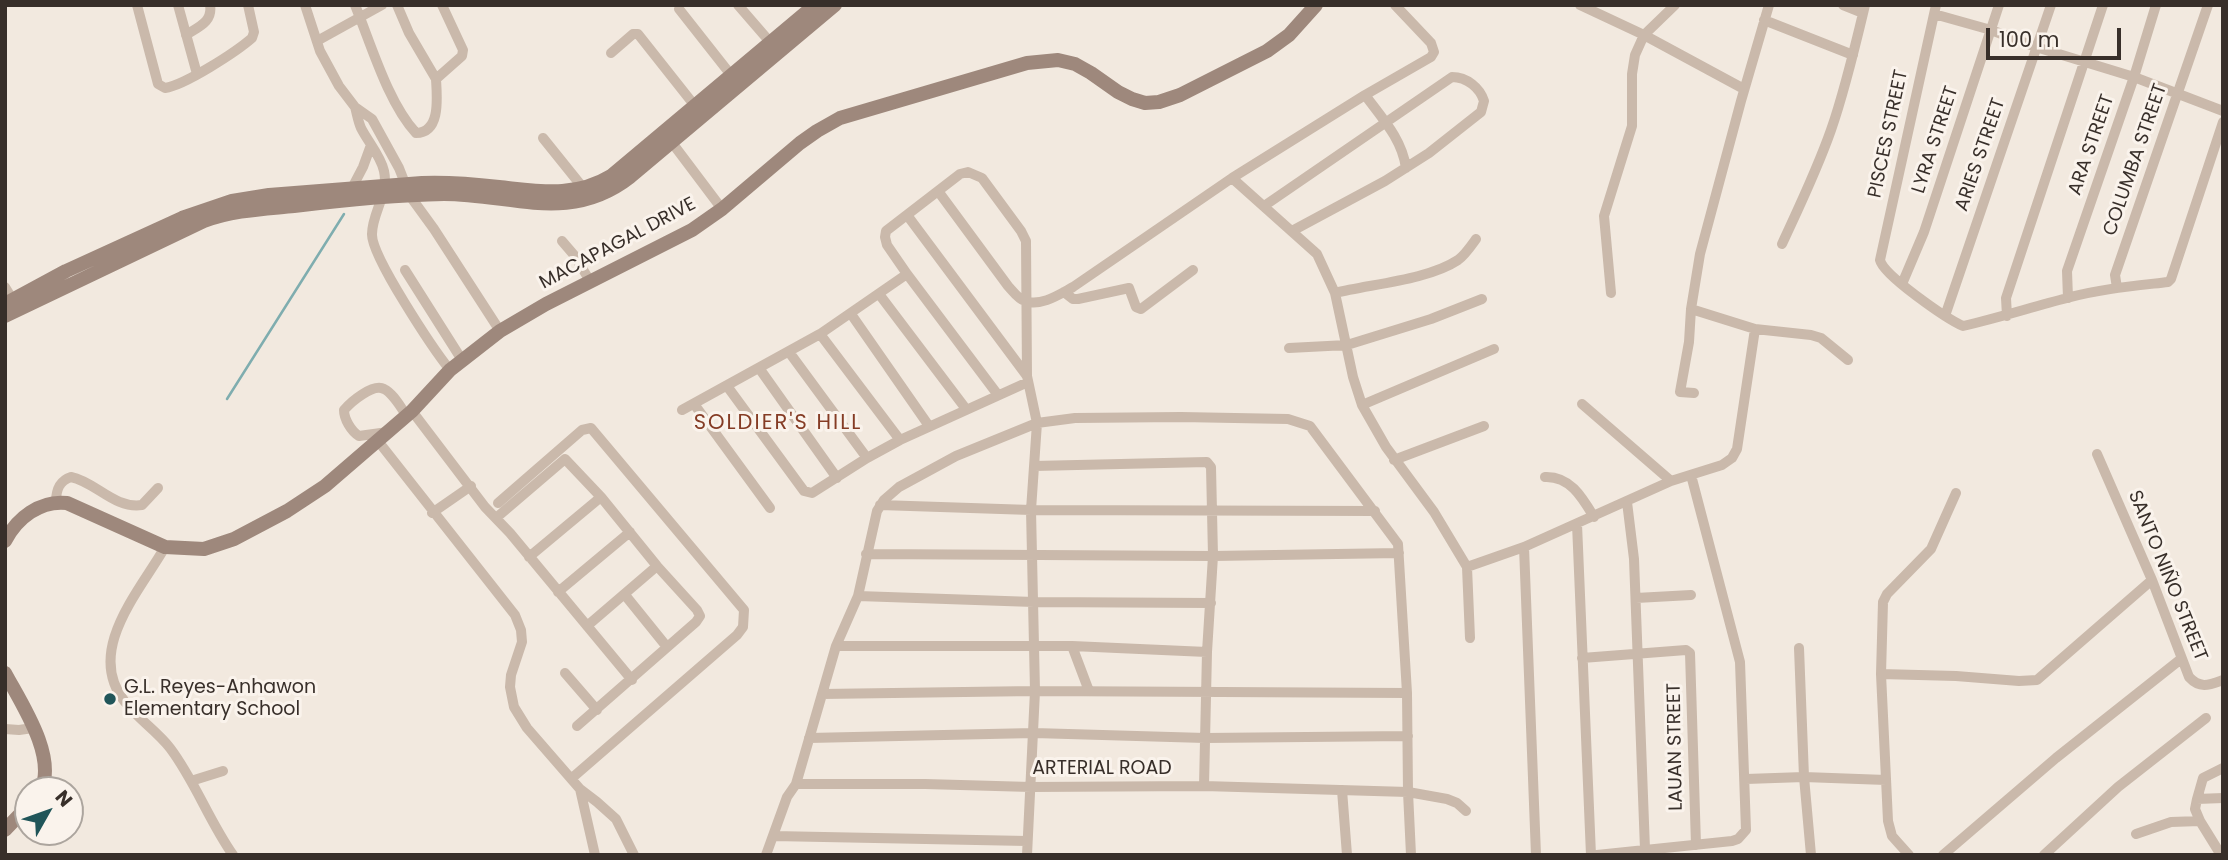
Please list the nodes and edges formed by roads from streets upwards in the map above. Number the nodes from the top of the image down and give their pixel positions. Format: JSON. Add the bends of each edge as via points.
{"nodes":[{"id":1,"x":137,"y":5,"type":"edge"},
{"id":2,"x":178,"y":5,"type":"edge"},
{"id":3,"x":210,"y":5,"type":"edge"},
{"id":4,"x":248,"y":5,"type":"edge"},
{"id":5,"x":305,"y":5,"type":"edge"},
{"id":6,"x":355,"y":5,"type":"edge"},
{"id":7,"x":382,"y":5,"type":"edge"},
{"id":8,"x":397,"y":5,"type":"edge"},
{"id":9,"x":442,"y":5,"type":"edge"},
{"id":10,"x":738,"y":5,"type":"edge"},
{"id":11,"x":815,"y":5,"type":"edge"},
{"id":12,"x":835,"y":5,"type":"edge"},
{"id":13,"x":1316,"y":5,"type":"edge"},
{"id":14,"x":1395,"y":5,"type":"edge"},
{"id":15,"x":1580,"y":5,"type":"edge"},
{"id":16,"x":1675,"y":5,"type":"edge"},
{"id":17,"x":1769,"y":5,"type":"edge"},
{"id":18,"x":1843,"y":5,"type":"edge"},
{"id":19,"x":1999,"y":5,"type":"edge"},
{"id":20,"x":2052,"y":5,"type":"edge"},
{"id":21,"x":2103,"y":5,"type":"edge"},
{"id":22,"x":2156,"y":5,"type":"edge"},
{"id":23,"x":2208,"y":5,"type":"edge"},
{"id":24,"x":679,"y":9,"type":"dead end"},
{"id":25,"x":1864,"y":9,"type":"edge"},
{"id":26,"x":1935,"y":9,"type":"edge"},
{"id":27,"x":360,"y":18,"type":"junction"},
{"id":28,"x":1763,"y":20,"type":"junction"},
{"id":29,"x":1991,"y":30,"type":"junction"},
{"id":30,"x":186,"y":35,"type":"junction"},
{"id":31,"x":1644,"y":35,"type":"junction"},
{"id":32,"x":317,"y":41,"type":"junction"},
{"id":33,"x":770,"y":42,"type":"junction"},
{"id":34,"x":2036,"y":47,"type":"junction"},
{"id":35,"x":611,"y":53,"type":"dead end"},
{"id":36,"x":1853,"y":55,"type":"junction"},
{"id":37,"x":2084,"y":61,"type":"junction"},
{"id":38,"x":197,"y":74,"type":"junction"},
{"id":39,"x":731,"y":75,"type":"junction"},
{"id":40,"x":2134,"y":77,"type":"junction"},
{"id":41,"x":436,"y":79,"type":"junction"},
{"id":42,"x":1744,"y":89,"type":"junction"},
{"id":43,"x":2176,"y":94,"type":"junction"},
{"id":44,"x":1365,"y":96,"type":"junction"},
{"id":45,"x":695,"y":106,"type":"junction"},
{"id":46,"x":355,"y":107,"type":"junction"},
{"id":47,"x":2223,"y":111,"type":"edge"},
{"id":48,"x":2223,"y":122,"type":"edge"},
{"id":49,"x":1387,"y":124,"type":"junction"},
{"id":50,"x":668,"y":137,"type":"junction"},
{"id":51,"x":543,"y":138,"type":"dead end"},
{"id":52,"x":388,"y":146,"type":"junction"},
{"id":53,"x":373,"y":149,"type":"junction"},
{"id":54,"x":2211,"y":156,"type":"junction"},
{"id":55,"x":2223,"y":163,"type":"edge"},
{"id":56,"x":1405,"y":168,"type":"junction"},
{"id":57,"x":1232,"y":178,"type":"junction"},
{"id":58,"x":352,"y":188,"type":"junction"},
{"id":59,"x":584,"y":189,"type":"junction"},
{"id":60,"x":408,"y":190,"type":"junction"},
{"id":61,"x":383,"y":191,"type":"junction"},
{"id":62,"x":938,"y":191,"type":"junction"},
{"id":63,"x":1264,"y":206,"type":"junction"},
{"id":64,"x":722,"y":209,"type":"junction"},
{"id":65,"x":907,"y":215,"type":"junction"},
{"id":66,"x":1293,"y":231,"type":"junction"},
{"id":67,"x":1476,"y":239,"type":"dead end"},
{"id":68,"x":562,"y":241,"type":"dead end"},
{"id":69,"x":1782,"y":244,"type":"dead end"},
{"id":70,"x":386,"y":270,"type":"junction"},
{"id":71,"x":1193,"y":270,"type":"dead end"},
{"id":72,"x":907,"y":274,"type":"junction"},
{"id":73,"x":590,"y":281,"type":"junction"},
{"id":74,"x":1902,"y":284,"type":"junction"},
{"id":75,"x":2117,"y":288,"type":"junction"},
{"id":76,"x":1064,"y":292,"type":"junction"},
{"id":77,"x":1335,"y":293,"type":"junction"},
{"id":78,"x":1611,"y":293,"type":"dead end"},
{"id":79,"x":879,"y":294,"type":"junction"},
{"id":80,"x":8,"y":297,"type":"edge"},
{"id":81,"x":2068,"y":298,"type":"junction"},
{"id":82,"x":1482,"y":299,"type":"dead end"},
{"id":83,"x":1027,"y":302,"type":"junction"},
{"id":84,"x":1691,"y":309,"type":"junction"},
{"id":85,"x":851,"y":314,"type":"junction"},
{"id":86,"x":5,"y":316,"type":"edge"},
{"id":87,"x":1945,"y":316,"type":"junction"},
{"id":88,"x":2007,"y":316,"type":"junction"},
{"id":89,"x":1755,"y":329,"type":"junction"},
{"id":90,"x":499,"y":331,"type":"junction"},
{"id":91,"x":820,"y":334,"type":"junction"},
{"id":92,"x":448,"y":340,"type":"junction"},
{"id":93,"x":1347,"y":345,"type":"junction"},
{"id":94,"x":434,"y":348,"type":"junction"},
{"id":95,"x":1289,"y":348,"type":"dead end"},
{"id":96,"x":1494,"y":349,"type":"dead end"},
{"id":97,"x":789,"y":352,"type":"junction"},
{"id":98,"x":462,"y":360,"type":"junction"},
{"id":99,"x":1848,"y":360,"type":"dead end"},
{"id":100,"x":759,"y":368,"type":"junction"},
{"id":101,"x":450,"y":370,"type":"junction"},
{"id":102,"x":1027,"y":379,"type":"junction"},
{"id":103,"x":727,"y":386,"type":"junction"},
{"id":104,"x":1694,"y":393,"type":"dead end"},
{"id":105,"x":998,"y":395,"type":"junction"},
{"id":106,"x":694,"y":404,"type":"junction"},
{"id":107,"x":1582,"y":404,"type":"dead end"},
{"id":108,"x":1362,"y":405,"type":"junction"},
{"id":109,"x":966,"y":409,"type":"junction"},
{"id":110,"x":682,"y":410,"type":"dead end"},
{"id":111,"x":410,"y":414,"type":"junction"},
{"id":112,"x":1037,"y":423,"type":"junction"},
{"id":113,"x":929,"y":426,"type":"junction"},
{"id":114,"x":1484,"y":426,"type":"dead end"},
{"id":115,"x":383,"y":437,"type":"junction"},
{"id":116,"x":900,"y":440,"type":"junction"},
{"id":117,"x":2097,"y":454,"type":"dead end"},
{"id":118,"x":867,"y":458,"type":"junction"},
{"id":119,"x":1394,"y":460,"type":"junction"},
{"id":120,"x":1034,"y":466,"type":"junction"},
{"id":121,"x":1691,"y":475,"type":"junction"},
{"id":122,"x":1545,"y":477,"type":"dead end"},
{"id":123,"x":837,"y":478,"type":"junction"},
{"id":124,"x":1671,"y":481,"type":"junction"},
{"id":125,"x":471,"y":486,"type":"junction"},
{"id":126,"x":158,"y":488,"type":"dead end"},
{"id":127,"x":1956,"y":493,"type":"dead end"},
{"id":128,"x":601,"y":497,"type":"junction"},
{"id":129,"x":56,"y":502,"type":"junction"},
{"id":130,"x":1627,"y":502,"type":"junction"},
{"id":131,"x":498,"y":503,"type":"dead end"},
{"id":132,"x":880,"y":505,"type":"junction"},
{"id":133,"x":770,"y":508,"type":"dead end"},
{"id":134,"x":1031,"y":510,"type":"junction"},
{"id":135,"x":1212,"y":510,"type":"junction"},
{"id":136,"x":1375,"y":511,"type":"junction"},
{"id":137,"x":432,"y":513,"type":"junction"},
{"id":138,"x":1594,"y":517,"type":"junction"},
{"id":139,"x":496,"y":518,"type":"junction"},
{"id":140,"x":1577,"y":524,"type":"junction"},
{"id":141,"x":630,"y":532,"type":"junction"},
{"id":142,"x":5,"y":541,"type":"edge"},
{"id":143,"x":165,"y":547,"type":"junction"},
{"id":144,"x":1524,"y":547,"type":"junction"},
{"id":145,"x":1399,"y":552,"type":"junction"},
{"id":146,"x":866,"y":554,"type":"junction"},
{"id":147,"x":1033,"y":556,"type":"junction"},
{"id":148,"x":1213,"y":556,"type":"junction"},
{"id":149,"x":529,"y":557,"type":"junction"},
{"id":150,"x":657,"y":566,"type":"junction"},
{"id":151,"x":1467,"y":567,"type":"junction"},
{"id":152,"x":2152,"y":580,"type":"junction"},
{"id":153,"x":558,"y":592,"type":"junction"},
{"id":154,"x":1691,"y":594,"type":"dead end"},
{"id":155,"x":625,"y":595,"type":"junction"},
{"id":156,"x":858,"y":596,"type":"junction"},
{"id":157,"x":1636,"y":598,"type":"junction"},
{"id":158,"x":1034,"y":602,"type":"junction"},
{"id":159,"x":1212,"y":603,"type":"junction"},
{"id":160,"x":587,"y":626,"type":"junction"},
{"id":161,"x":1470,"y":638,"type":"dead end"},
{"id":162,"x":836,"y":646,"type":"junction"},
{"id":163,"x":1035,"y":646,"type":"junction"},
{"id":164,"x":1072,"y":646,"type":"junction"},
{"id":165,"x":667,"y":647,"type":"junction"},
{"id":166,"x":1799,"y":648,"type":"dead end"},
{"id":167,"x":1207,"y":652,"type":"junction"},
{"id":168,"x":1638,"y":652,"type":"junction"},
{"id":169,"x":1582,"y":658,"type":"junction"},
{"id":170,"x":2181,"y":659,"type":"junction"},
{"id":171,"x":5,"y":673,"type":"edge"},
{"id":172,"x":565,"y":673,"type":"dead end"},
{"id":173,"x":1881,"y":674,"type":"junction"},
{"id":174,"x":632,"y":680,"type":"junction"},
{"id":175,"x":2223,"y":680,"type":"edge"},
{"id":176,"x":1035,"y":691,"type":"junction"},
{"id":177,"x":1089,"y":691,"type":"junction"},
{"id":178,"x":1207,"y":692,"type":"junction"},
{"id":179,"x":1407,"y":692,"type":"junction"},
{"id":180,"x":822,"y":694,"type":"junction"},
{"id":181,"x":597,"y":710,"type":"junction"},
{"id":182,"x":2206,"y":718,"type":"dead end"},
{"id":183,"x":577,"y":726,"type":"dead end"},
{"id":184,"x":33,"y":728,"type":"junction"},
{"id":185,"x":5,"y":729,"type":"edge"},
{"id":186,"x":1034,"y":733,"type":"junction"},
{"id":187,"x":1408,"y":736,"type":"junction"},
{"id":188,"x":809,"y":738,"type":"junction"},
{"id":189,"x":1205,"y":738,"type":"junction"},
{"id":190,"x":2223,"y":768,"type":"edge"},
{"id":191,"x":223,"y":771,"type":"dead end"},
{"id":192,"x":46,"y":776,"type":"edge"},
{"id":193,"x":1804,"y":777,"type":"junction"},
{"id":194,"x":572,"y":778,"type":"junction"},
{"id":195,"x":1746,"y":779,"type":"junction"},
{"id":196,"x":1886,"y":779,"type":"junction"},
{"id":197,"x":191,"y":781,"type":"junction"},
{"id":198,"x":796,"y":784,"type":"junction"},
{"id":199,"x":1204,"y":786,"type":"junction"},
{"id":200,"x":1031,"y":788,"type":"junction"},
{"id":201,"x":580,"y":789,"type":"junction"},
{"id":202,"x":1342,"y":790,"type":"junction"},
{"id":203,"x":1408,"y":792,"type":"junction"},
{"id":204,"x":2223,"y":798,"type":"edge"},
{"id":205,"x":2197,"y":799,"type":"junction"},
{"id":206,"x":1466,"y":811,"type":"dead end"},
{"id":207,"x":2200,"y":821,"type":"junction"},
{"id":208,"x":2136,"y":834,"type":"dead end"},
{"id":209,"x":773,"y":836,"type":"junction"},
{"id":210,"x":1027,"y":841,"type":"junction"},
{"id":211,"x":1696,"y":845,"type":"junction"},
{"id":212,"x":1645,"y":849,"type":"junction"},
{"id":213,"x":233,"y":855,"type":"edge"},
{"id":214,"x":595,"y":855,"type":"edge"},
{"id":215,"x":635,"y":855,"type":"edge"},
{"id":216,"x":766,"y":855,"type":"edge"},
{"id":217,"x":1027,"y":855,"type":"edge"},
{"id":218,"x":1347,"y":855,"type":"edge"},
{"id":219,"x":1411,"y":855,"type":"edge"},
{"id":220,"x":1536,"y":855,"type":"edge"},
{"id":221,"x":1591,"y":855,"type":"edge"},
{"id":222,"x":1597,"y":855,"type":"edge"},
{"id":223,"x":1811,"y":855,"type":"edge"},
{"id":224,"x":1909,"y":855,"type":"edge"},
{"id":225,"x":1943,"y":855,"type":"edge"},
{"id":226,"x":2044,"y":855,"type":"edge"},
{"id":227,"x":2221,"y":855,"type":"edge"}],
"edges":[{"from":1,"to":38,"type":"street","via":[[158,84],[170,88]]},
{"from":2,"to":30,"type":"street"},
{"from":3,"to":30,"type":"street","via":[[207,21]]},
{"from":4,"to":38,"type":"street","via":[[253,38]]},
{"from":5,"to":32,"type":"street"},
{"from":6,"to":27,"type":"street"},
{"from":7,"to":27,"type":"street"},
{"from":8,"to":41,"type":"street"},
{"from":9,"to":41,"type":"street","via":[[463,50]]},
{"from":10,"to":33,"type":"street"},
{"from":11,"to":33,"type":"street"},
{"from":12,"to":50,"type":"street"},
{"from":13,"to":64,"type":"street","name":"MACAPAGAL DRIVE","via":[[1267,51],[1180,96],[1159,102],[1132,99],[1075,64],[1058,60],[1027,63],[840,118],[800,143]]},
{"from":14,"to":44,"type":"street","via":[[1432,43],[1434,52],[1427,61]]},
{"from":15,"to":31,"type":"street"},
{"from":16,"to":31,"type":"street"},
{"from":17,"to":28,"type":"street"},
{"from":18,"to":25,"type":"street"},
{"from":19,"to":29,"type":"street","name":"LYRA STREET"},
{"from":20,"to":34,"type":"street","name":"ARIES STREET"},
{"from":21,"to":37,"type":"street"},
{"from":22,"to":40,"type":"street","name":"ARA STREET"},
{"from":23,"to":43,"type":"street","name":"COLUMBA STREET"},
{"from":24,"to":39,"type":"street"},
{"from":25,"to":36,"type":"street"},
{"from":26,"to":29,"type":"street"},
{"from":26,"to":74,"type":"street","name":"PISCES STREET","via":[[1880,260]]},
{"from":27,"to":32,"type":"street"},
{"from":27,"to":41,"type":"street","via":[[388,88],[416,133],[421,134],[435,120]]},
{"from":28,"to":36,"type":"street"},
{"from":28,"to":42,"type":"street"},
{"from":29,"to":34,"type":"street"},
{"from":29,"to":74,"type":"street","name":"LYRA STREET","via":[[1924,232]]},
{"from":30,"to":38,"type":"street"},
{"from":31,"to":42,"type":"street"},
{"from":31,"to":78,"type":"street","via":[[1632,74],[1632,126],[1604,216]]},
{"from":32,"to":46,"type":"street","via":[[338,86]]},
{"from":33,"to":39,"type":"street"},
{"from":34,"to":37,"type":"street"},
{"from":34,"to":87,"type":"street","name":"ARIES STREET"},
{"from":35,"to":45,"type":"street","via":[[638,34]]},
{"from":36,"to":69,"type":"street","via":[[1831,130]]},
{"from":37,"to":40,"type":"street"},
{"from":37,"to":88,"type":"street","via":[[2006,298]]},
{"from":39,"to":45,"type":"street"},
{"from":40,"to":43,"type":"street"},
{"from":40,"to":81,"type":"street","name":"ARA STREET","via":[[2067,271]]},
{"from":42,"to":84,"type":"street","via":[[1700,254]]},
{"from":43,"to":47,"type":"street"},
{"from":43,"to":75,"type":"street","name":"COLUMBA STREET","via":[[2115,275]]},
{"from":44,"to":49,"type":"street"},
{"from":44,"to":57,"type":"street"},
{"from":45,"to":50,"type":"street"},
{"from":46,"to":52,"type":"street","via":[[372,119]]},
{"from":46,"to":53,"type":"street"},
{"from":48,"to":54,"type":"street"},
{"from":49,"to":56,"type":"street","via":[[1402,148]]},
{"from":49,"to":56,"type":"street","via":[[1452,78],[1460,77],[1483,95],[1480,112]]},
{"from":49,"to":63,"type":"street"},
{"from":50,"to":59,"type":"street"},
{"from":50,"to":60,"type":"street","via":[[618,186],[591,200],[543,204]]},
{"from":50,"to":64,"type":"street"},
{"from":51,"to":59,"type":"street"},
{"from":52,"to":53,"type":"street"},
{"from":52,"to":60,"type":"street"},
{"from":53,"to":58,"type":"street"},
{"from":53,"to":61,"type":"street","via":[[383,168]]},
{"from":54,"to":55,"type":"street"},
{"from":54,"to":75,"type":"street","via":[[2173,276],[2168,282]]},
{"from":56,"to":66,"type":"street"},
{"from":57,"to":63,"type":"street"},
{"from":57,"to":76,"type":"street"},
{"from":58,"to":61,"type":"street"},
{"from":58,"to":80,"type":"street","via":[[221,204]]},
{"from":59,"to":60,"type":"street","via":[[559,192],[447,182]]},
{"from":60,"to":61,"type":"street"},
{"from":60,"to":90,"type":"street"},
{"from":61,"to":70,"type":"street","via":[[371,237]]},
{"from":61,"to":86,"type":"street","via":[[218,216]]},
{"from":62,"to":65,"type":"street"},
{"from":62,"to":83,"type":"street","via":[[1008,286]]},
{"from":62,"to":83,"type":"street","via":[[960,174],[982,178],[1025,236]]},
{"from":63,"to":66,"type":"street"},
{"from":64,"to":73,"type":"street","name":"MACAPAGAL DRIVE","via":[[692,230]]},
{"from":65,"to":72,"type":"street","via":[[885,237]]},
{"from":65,"to":102,"type":"street"},
{"from":66,"to":77,"type":"street","via":[[1317,254]]},
{"from":67,"to":77,"type":"street","via":[[1461,258],[1445,267]]},
{"from":68,"to":73,"type":"street"},
{"from":70,"to":92,"type":"street","via":[[408,268]]},
{"from":70,"to":94,"type":"street"},
{"from":71,"to":76,"type":"street","via":[[1141,309],[1129,288],[1078,299]]},
{"from":72,"to":79,"type":"street"},
{"from":72,"to":105,"type":"street"},
{"from":73,"to":90,"type":"street","name":"MACAPAGAL DRIVE"},
{"from":74,"to":87,"type":"street"},
{"from":75,"to":81,"type":"street"},
{"from":76,"to":83,"type":"street","via":[[1049,300]]},
{"from":77,"to":93,"type":"street"},
{"from":79,"to":85,"type":"street"},
{"from":79,"to":109,"type":"street"},
{"from":81,"to":88,"type":"street"},
{"from":82,"to":93,"type":"street"},
{"from":83,"to":102,"type":"street"},
{"from":84,"to":89,"type":"street"},
{"from":84,"to":104,"type":"street","via":[[1680,392]]},
{"from":85,"to":91,"type":"street"},
{"from":85,"to":113,"type":"street"},
{"from":87,"to":88,"type":"street","via":[[1963,326]]},
{"from":89,"to":99,"type":"street","via":[[1821,338]]},
{"from":89,"to":121,"type":"street","via":[[1735,454],[1722,465]]},
{"from":90,"to":98,"type":"street","name":"MACAPAGAL DRIVE"},
{"from":91,"to":97,"type":"street"},
{"from":91,"to":116,"type":"street"},
{"from":92,"to":94,"type":"street"},
{"from":92,"to":98,"type":"street"},
{"from":93,"to":95,"type":"street"},
{"from":93,"to":108,"type":"street"},
{"from":94,"to":101,"type":"street"},
{"from":96,"to":108,"type":"street"},
{"from":97,"to":100,"type":"street"},
{"from":97,"to":118,"type":"street"},
{"from":98,"to":101,"type":"street","name":"MACAPAGAL DRIVE"},
{"from":100,"to":103,"type":"street"},
{"from":100,"to":123,"type":"street"},
{"from":101,"to":111,"type":"street","name":"MACAPAGAL DRIVE"},
{"from":102,"to":105,"type":"street"},
{"from":102,"to":112,"type":"street"},
{"from":103,"to":106,"type":"street"},
{"from":103,"to":123,"type":"street","via":[[804,491],[811,493]]},
{"from":105,"to":109,"type":"street"},
{"from":106,"to":110,"type":"street"},
{"from":106,"to":133,"type":"street"},
{"from":107,"to":124,"type":"street"},
{"from":108,"to":119,"type":"street"},
{"from":109,"to":113,"type":"street"},
{"from":111,"to":115,"type":"street","name":"MACAPAGAL DRIVE"},
{"from":111,"to":115,"type":"street","via":[[382,388],[361,395],[344,410],[359,436]]},
{"from":111,"to":125,"type":"street"},
{"from":112,"to":120,"type":"street"},
{"from":112,"to":132,"type":"street","via":[[956,456],[899,487]]},
{"from":112,"to":136,"type":"street","via":[[1181,417],[1302,422],[1310,426]]},
{"from":113,"to":116,"type":"street"},
{"from":114,"to":119,"type":"street"},
{"from":115,"to":137,"type":"street"},
{"from":115,"to":143,"type":"street","name":"MACAPAGAL DRIVE","via":[[325,486],[252,530],[204,549]]},
{"from":116,"to":118,"type":"street"},
{"from":117,"to":152,"type":"street","name":"SANTO NIÑO STREET"},
{"from":118,"to":123,"type":"street"},
{"from":119,"to":151,"type":"street","via":[[1434,512]]},
{"from":120,"to":134,"type":"street"},
{"from":120,"to":135,"type":"street","via":[[1206,462],[1211,467]]},
{"from":121,"to":124,"type":"street"},
{"from":121,"to":195,"type":"street","via":[[1740,662]]},
{"from":122,"to":138,"type":"street","via":[[1561,478],[1571,485]]},
{"from":124,"to":130,"type":"street"},
{"from":125,"to":137,"type":"street"},
{"from":125,"to":139,"type":"street"},
{"from":126,"to":129,"type":"street","via":[[142,506],[133,506],[71,477],[60,484]]},
{"from":127,"to":173,"type":"street","via":[[1931,549],[1883,602]]},
{"from":128,"to":139,"type":"street","via":[[565,459]]},
{"from":128,"to":141,"type":"street"},
{"from":128,"to":149,"type":"street"},
{"from":129,"to":142,"type":"street","via":[[18,522]]},
{"from":129,"to":143,"type":"street","name":"MACAPAGAL DRIVE"},
{"from":130,"to":138,"type":"street"},
{"from":130,"to":157,"type":"street"},
{"from":131,"to":194,"type":"street","via":[[582,430],[591,428],[744,610],[743,627],[737,635]]},
{"from":132,"to":134,"type":"street"},
{"from":132,"to":146,"type":"street"},
{"from":134,"to":135,"type":"street"},
{"from":134,"to":147,"type":"street"},
{"from":135,"to":136,"type":"street"},
{"from":135,"to":148,"type":"street"},
{"from":136,"to":145,"type":"street"},
{"from":137,"to":194,"type":"street","via":[[515,615],[522,642],[511,675],[514,707]]},
{"from":138,"to":140,"type":"street"},
{"from":139,"to":149,"type":"street"},
{"from":140,"to":144,"type":"street"},
{"from":140,"to":169,"type":"street"},
{"from":141,"to":150,"type":"street"},
{"from":141,"to":153,"type":"street"},
{"from":143,"to":197,"type":"street","via":[[113,635],[111,656],[117,691],[153,728]]},
{"from":144,"to":151,"type":"street"},
{"from":144,"to":220,"type":"street"},
{"from":145,"to":148,"type":"street"},
{"from":145,"to":179,"type":"street"},
{"from":146,"to":147,"type":"street"},
{"from":146,"to":156,"type":"street"},
{"from":147,"to":148,"type":"street"},
{"from":147,"to":158,"type":"street"},
{"from":148,"to":159,"type":"street"},
{"from":149,"to":153,"type":"street"},
{"from":150,"to":155,"type":"street"},
{"from":150,"to":165,"type":"street","via":[[700,616]]},
{"from":151,"to":161,"type":"street"},
{"from":152,"to":170,"type":"street","name":"SANTO NIÑO STREET"},
{"from":152,"to":173,"type":"street","via":[[2037,680]]},
{"from":153,"to":160,"type":"street"},
{"from":154,"to":157,"type":"street"},
{"from":155,"to":160,"type":"street"},
{"from":155,"to":165,"type":"street"},
{"from":156,"to":158,"type":"street"},
{"from":156,"to":162,"type":"street"},
{"from":157,"to":168,"type":"street"},
{"from":158,"to":159,"type":"street"},
{"from":158,"to":163,"type":"street"},
{"from":159,"to":167,"type":"street"},
{"from":160,"to":174,"type":"street"},
{"from":162,"to":163,"type":"street"},
{"from":162,"to":180,"type":"street"},
{"from":163,"to":164,"type":"street"},
{"from":163,"to":176,"type":"street"},
{"from":164,"to":167,"type":"street"},
{"from":164,"to":177,"type":"street"},
{"from":165,"to":174,"type":"street"},
{"from":166,"to":193,"type":"street"},
{"from":167,"to":178,"type":"street"},
{"from":168,"to":169,"type":"street"},
{"from":168,"to":211,"type":"street","name":"LAUAN STREET","via":[[1690,653]]},
{"from":168,"to":212,"type":"street"},
{"from":169,"to":221,"type":"street"},
{"from":170,"to":175,"type":"street","name":"SANTO NIÑO STREET","via":[[2198,685]]},
{"from":170,"to":225,"type":"street"},
{"from":171,"to":184,"type":"street"},
{"from":172,"to":181,"type":"street"},
{"from":173,"to":196,"type":"street"},
{"from":174,"to":181,"type":"street"},
{"from":176,"to":177,"type":"street"},
{"from":176,"to":180,"type":"street"},
{"from":176,"to":186,"type":"street"},
{"from":177,"to":178,"type":"street"},
{"from":178,"to":179,"type":"street"},
{"from":178,"to":189,"type":"street"},
{"from":179,"to":187,"type":"street"},
{"from":180,"to":188,"type":"street"},
{"from":181,"to":183,"type":"street"},
{"from":182,"to":226,"type":"street","via":[[2118,787]]},
{"from":184,"to":185,"type":"street"},
{"from":184,"to":192,"type":"street"},
{"from":186,"to":188,"type":"street"},
{"from":186,"to":189,"type":"street"},
{"from":186,"to":200,"type":"street"},
{"from":187,"to":189,"type":"street"},
{"from":187,"to":203,"type":"street"},
{"from":188,"to":198,"type":"street"},
{"from":189,"to":199,"type":"street"},
{"from":190,"to":205,"type":"street","via":[[2203,778]]},
{"from":191,"to":197,"type":"street"},
{"from":193,"to":195,"type":"street"},
{"from":193,"to":196,"type":"street"},
{"from":193,"to":223,"type":"street"},
{"from":194,"to":201,"type":"street"},
{"from":195,"to":211,"type":"street","via":[[1747,826],[1743,835],[1732,841]]},
{"from":196,"to":224,"type":"street","via":[[1890,830]]},
{"from":197,"to":213,"type":"street"},
{"from":198,"to":200,"type":"street","name":"ARTERIAL ROAD"},
{"from":198,"to":209,"type":"street"},
{"from":199,"to":200,"type":"street","name":"ARTERIAL ROAD"},
{"from":199,"to":202,"type":"street","name":"ARTERIAL ROAD"},
{"from":200,"to":210,"type":"street"},
{"from":201,"to":214,"type":"street"},
{"from":201,"to":215,"type":"street","via":[[616,819]]},
{"from":202,"to":203,"type":"street","name":"ARTERIAL ROAD"},
{"from":202,"to":218,"type":"street"},
{"from":203,"to":206,"type":"street","name":"ARTERIAL ROAD","via":[[1447,799]]},
{"from":203,"to":219,"type":"street"},
{"from":204,"to":205,"type":"street"},
{"from":205,"to":207,"type":"street"},
{"from":207,"to":208,"type":"street","via":[[2171,822]]},
{"from":207,"to":227,"type":"street"},
{"from":209,"to":210,"type":"street"},
{"from":209,"to":216,"type":"street"},
{"from":210,"to":217,"type":"street"},
{"from":211,"to":212,"type":"street"},
{"from":212,"to":222,"type":"street"}]}
